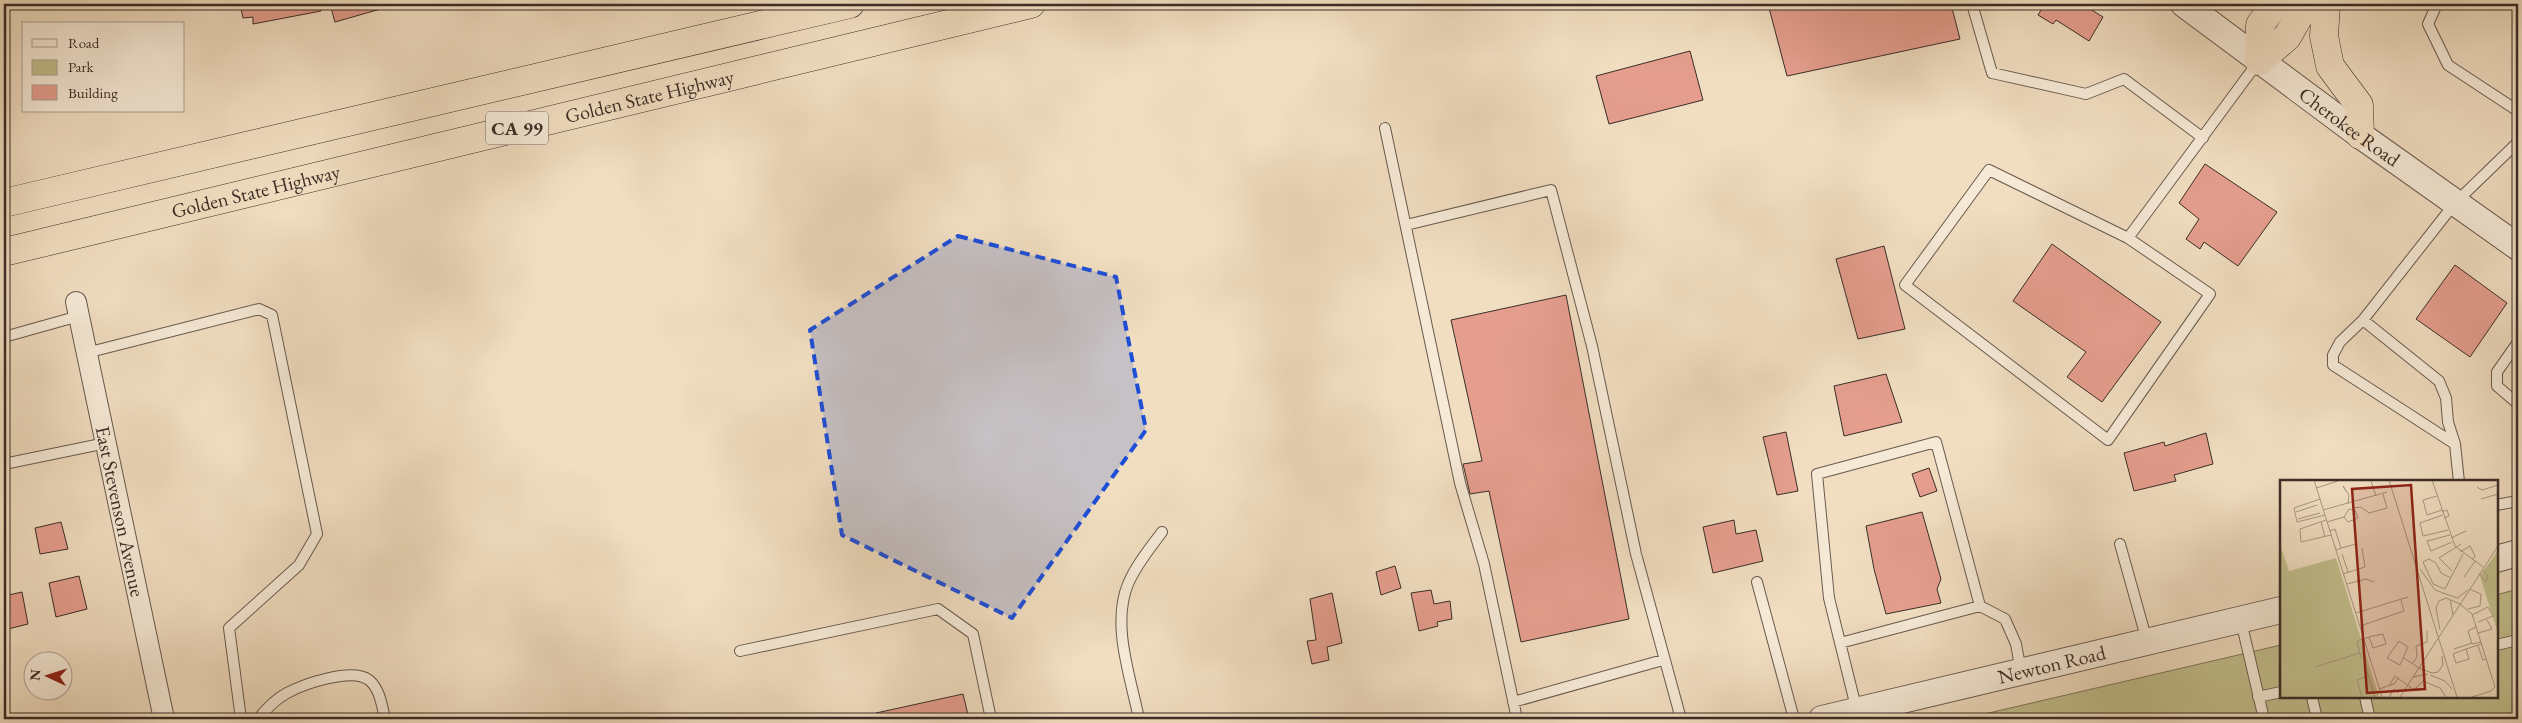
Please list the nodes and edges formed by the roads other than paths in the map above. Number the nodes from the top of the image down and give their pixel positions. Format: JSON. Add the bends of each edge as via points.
{"nodes":[{"id":1,"x":850,"y":4,"type":"edge"},
{"id":2,"x":1031,"y":4,"type":"edge"},
{"id":3,"x":1972,"y":4,"type":"edge"},
{"id":4,"x":2184,"y":4,"type":"edge"},
{"id":5,"x":2275,"y":4,"type":"edge"},
{"id":6,"x":2306,"y":4,"type":"edge"},
{"id":7,"x":2326,"y":4,"type":"edge"},
{"id":8,"x":2437,"y":4,"type":"edge"},
{"id":9,"x":2259,"y":61,"type":"junction"},
{"id":10,"x":2518,"y":112,"type":"edge"},
{"id":11,"x":1385,"y":128,"type":"dead end"},
{"id":12,"x":2360,"y":136,"type":"junction"},
{"id":13,"x":2203,"y":138,"type":"junction"},
{"id":14,"x":2518,"y":142,"type":"edge"},
{"id":15,"x":4,"y":203,"type":"edge"},
{"id":16,"x":2455,"y":203,"type":"junction"},
{"id":17,"x":1406,"y":225,"type":"junction"},
{"id":18,"x":2128,"y":238,"type":"junction"},
{"id":19,"x":2518,"y":247,"type":"edge"},
{"id":20,"x":4,"y":252,"type":"edge"},
{"id":21,"x":77,"y":309,"type":"joint"},
{"id":22,"x":2363,"y":320,"type":"junction"},
{"id":23,"x":4,"y":336,"type":"edge"},
{"id":24,"x":2518,"y":342,"type":"edge"},
{"id":25,"x":86,"y":354,"type":"junction"},
{"id":26,"x":2518,"y":404,"type":"edge"},
{"id":27,"x":106,"y":443,"type":"junction"},
{"id":28,"x":2455,"y":444,"type":"junction"},
{"id":29,"x":4,"y":464,"type":"edge"},
{"id":30,"x":2459,"y":480,"type":"edge"},
{"id":31,"x":2518,"y":500,"type":"edge"},
{"id":32,"x":2497,"y":505,"type":"edge"},
{"id":33,"x":1162,"y":532,"type":"dead end"},
{"id":34,"x":2120,"y":544,"type":"dead end"},
{"id":35,"x":2518,"y":553,"type":"edge"},
{"id":36,"x":2497,"y":559,"type":"edge"},
{"id":37,"x":1756,"y":582,"type":"dead end"},
{"id":38,"x":1980,"y":606,"type":"junction"},
{"id":39,"x":2280,"y":610,"type":"edge"},
{"id":40,"x":2241,"y":620,"type":"junction"},
{"id":41,"x":2518,"y":640,"type":"edge"},
{"id":42,"x":2147,"y":642,"type":"junction"},
{"id":43,"x":1840,"y":643,"type":"junction"},
{"id":44,"x":2497,"y":645,"type":"edge"},
{"id":45,"x":740,"y":651,"type":"dead end"},
{"id":46,"x":1663,"y":660,"type":"junction"},
{"id":47,"x":2021,"y":672,"type":"junction"},
{"id":48,"x":2280,"y":692,"type":"edge"},
{"id":49,"x":2258,"y":697,"type":"junction"},
{"id":50,"x":2312,"y":698,"type":"edge"},
{"id":51,"x":2365,"y":698,"type":"edge"},
{"id":52,"x":1513,"y":702,"type":"junction"},
{"id":53,"x":1858,"y":715,"type":"edge"},
{"id":54,"x":164,"y":719,"type":"edge"},
{"id":55,"x":241,"y":719,"type":"edge"},
{"id":56,"x":258,"y":719,"type":"edge"},
{"id":57,"x":385,"y":719,"type":"edge"},
{"id":58,"x":991,"y":719,"type":"edge"},
{"id":59,"x":1139,"y":719,"type":"edge"},
{"id":60,"x":1517,"y":719,"type":"edge"},
{"id":61,"x":1681,"y":719,"type":"edge"},
{"id":62,"x":1794,"y":719,"type":"edge"},
{"id":63,"x":1822,"y":719,"type":"edge"},
{"id":64,"x":2264,"y":719,"type":"edge"},
{"id":65,"x":2317,"y":719,"type":"edge"},
{"id":66,"x":2370,"y":719,"type":"edge"}],
"edges":[{"from":1,"to":15,"type":"highway","number":"CA 99"},
{"from":2,"to":20,"type":"highway","name":"Golden State Highway","number":"CA 99"},
{"from":3,"to":13,"type":"lane","via":[[1992,74],[2086,94],[2124,79]]},
{"from":4,"to":9,"type":"street","name":"Cherokee Road"},
{"from":5,"to":9,"type":"highway","via":[[2260,25]]},
{"from":6,"to":9,"type":"highway","via":[[2287,38]]},
{"from":7,"to":12,"type":"highway","via":[[2324,36],[2330,66],[2359,106]]},
{"from":8,"to":10,"type":"lane","via":[[2428,24],[2448,65]]},
{"from":9,"to":12,"type":"street","name":"Cherokee Road"},
{"from":9,"to":13,"type":"lane"},
{"from":11,"to":17,"type":"lane"},
{"from":12,"to":16,"type":"street","name":"Cherokee Road"},
{"from":13,"to":18,"type":"lane"},
{"from":14,"to":16,"type":"lane"},
{"from":16,"to":19,"type":"street","name":"Cherokee Road"},
{"from":16,"to":22,"type":"lane"},
{"from":17,"to":46,"type":"lane","via":[[1551,190],[1592,346],[1636,554]]},
{"from":17,"to":52,"type":"lane","via":[[1460,484],[1484,564]]},
{"from":18,"to":18,"type":"lane","via":[[1989,170],[1905,285],[2108,440],[2210,294]]},
{"from":21,"to":23,"type":"lane"},
{"from":21,"to":25,"type":"street","name":"East Stevenson Avenue"},
{"from":22,"to":28,"type":"lane","via":[[2439,381],[2446,398],[2448,422]]},
{"from":22,"to":28,"type":"lane","via":[[2340,342],[2333,356],[2333,365]]},
{"from":24,"to":26,"type":"lane","via":[[2496,372],[2497,386]]},
{"from":25,"to":27,"type":"street","name":"East Stevenson Avenue"},
{"from":25,"to":55,"type":"lane","via":[[259,310],[272,315],[317,534],[299,565],[229,628]]},
{"from":27,"to":29,"type":"lane"},
{"from":27,"to":54,"type":"street","name":"East Stevenson Avenue"},
{"from":28,"to":30,"type":"lane"},
{"from":31,"to":32,"type":"lane"},
{"from":33,"to":59,"type":"lane","via":[[1128,585],[1123,608],[1122,633]]},
{"from":34,"to":42,"type":"lane"},
{"from":35,"to":36,"type":"street"},
{"from":37,"to":62,"type":"lane"},
{"from":38,"to":43,"type":"lane"},
{"from":38,"to":43,"type":"lane","via":[[1936,442],[1817,474],[1829,598]]},
{"from":38,"to":47,"type":"lane","via":[[2005,619],[2016,644]]},
{"from":39,"to":40,"type":"street","name":"Newton Road"},
{"from":40,"to":42,"type":"street","name":"Newton Road"},
{"from":40,"to":49,"type":"lane"},
{"from":41,"to":44,"type":"lane"},
{"from":42,"to":47,"type":"street","name":"Newton Road"},
{"from":43,"to":53,"type":"lane"},
{"from":45,"to":58,"type":"lane","via":[[938,609],[973,634]]},
{"from":46,"to":52,"type":"lane"},
{"from":46,"to":61,"type":"lane"},
{"from":47,"to":53,"type":"street","name":"Newton Road"},
{"from":48,"to":49,"type":"lane"},
{"from":49,"to":64,"type":"lane"},
{"from":50,"to":65,"type":"lane"},
{"from":51,"to":66,"type":"lane"},
{"from":52,"to":60,"type":"lane"},
{"from":53,"to":63,"type":"street","name":"Newton Road"},
{"from":56,"to":57,"type":"lane","via":[[286,693],[346,675],[362,676],[370,681],[378,691]]}]}
